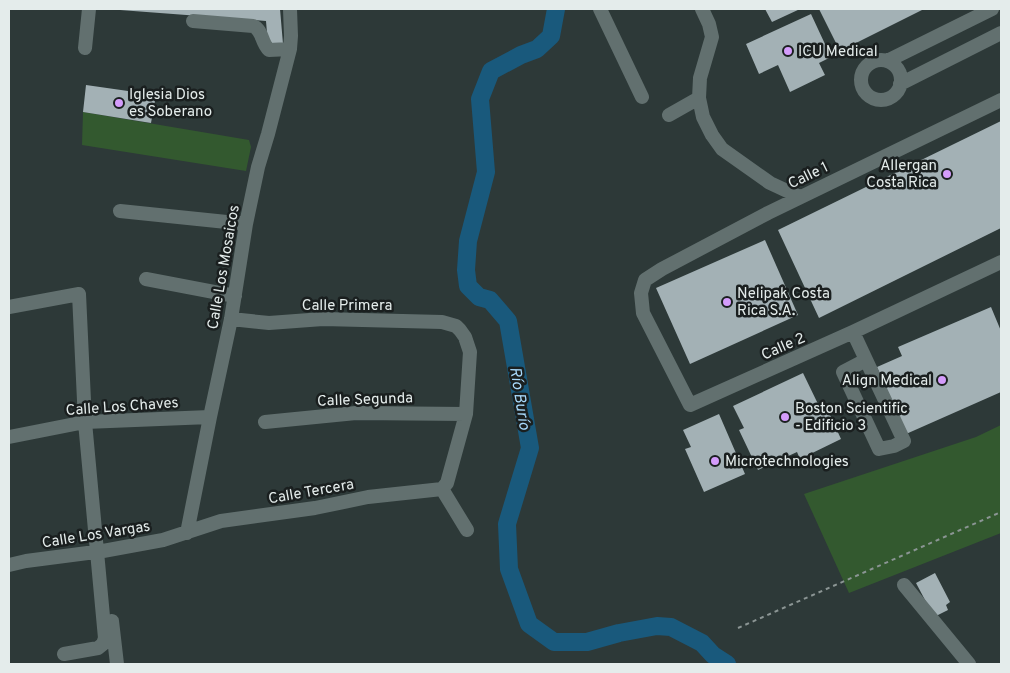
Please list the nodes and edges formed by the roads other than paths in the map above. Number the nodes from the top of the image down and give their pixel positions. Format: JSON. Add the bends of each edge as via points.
{"nodes":[{"id":1,"x":89,"y":9,"type":"edge"},
{"id":2,"x":290,"y":9,"type":"edge"},
{"id":3,"x":600,"y":9,"type":"edge"},
{"id":4,"x":702,"y":9,"type":"edge"},
{"id":5,"x":992,"y":9,"type":"edge"},
{"id":6,"x":193,"y":21,"type":"dead end"},
{"id":7,"x":1001,"y":33,"type":"edge"},
{"id":8,"x":85,"y":48,"type":"dead end"},
{"id":9,"x":290,"y":49,"type":"junction"},
{"id":10,"x":887,"y":62,"type":"junction"},
{"id":11,"x":900,"y":84,"type":"junction"},
{"id":12,"x":642,"y":97,"type":"dead end"},
{"id":13,"x":699,"y":98,"type":"junction"},
{"id":14,"x":1001,"y":100,"type":"edge"},
{"id":15,"x":668,"y":115,"type":"dead end"},
{"id":16,"x":800,"y":197,"type":"junction"},
{"id":17,"x":120,"y":211,"type":"dead end"},
{"id":18,"x":246,"y":224,"type":"junction"},
{"id":19,"x":1001,"y":262,"type":"edge"},
{"id":20,"x":146,"y":279,"type":"dead end"},
{"id":21,"x":641,"y":293,"type":"joint"},
{"id":22,"x":235,"y":296,"type":"junction"},
{"id":23,"x":9,"y":307,"type":"edge"},
{"id":24,"x":231,"y":319,"type":"junction"},
{"id":25,"x":853,"y":332,"type":"junction"},
{"id":26,"x":866,"y":360,"type":"junction"},
{"id":27,"x":466,"y":414,"type":"junction"},
{"id":28,"x":210,"y":417,"type":"junction"},
{"id":29,"x":85,"y":422,"type":"junction"},
{"id":30,"x":265,"y":422,"type":"dead end"},
{"id":31,"x":9,"y":437,"type":"edge"},
{"id":32,"x":442,"y":489,"type":"junction"},
{"id":33,"x":467,"y":530,"type":"dead end"},
{"id":34,"x":187,"y":533,"type":"junction"},
{"id":35,"x":100,"y":552,"type":"junction"},
{"id":36,"x":9,"y":564,"type":"edge"},
{"id":37,"x":904,"y":586,"type":"dead end"},
{"id":38,"x":64,"y":654,"type":"dead end"},
{"id":39,"x":117,"y":664,"type":"edge"},
{"id":40,"x":968,"y":664,"type":"edge"}],
"edges":[{"from":1,"to":8,"type":"street"},
{"from":2,"to":9,"type":"street","name":"Calle Los Mosaicos"},
{"from":3,"to":12,"type":"street"},
{"from":4,"to":13,"type":"street","via":[[712,37],[700,78]]},
{"from":5,"to":10,"type":"street"},
{"from":6,"to":9,"type":"street","via":[[253,26],[269,50]]},
{"from":7,"to":11,"type":"street"},
{"from":9,"to":18,"type":"street","name":"Calle Los Mosaicos"},
{"from":10,"to":11,"type":"street","via":[[899,72]]},
{"from":10,"to":11,"type":"street","via":[[875,62],[865,69],[862,77],[864,89],[872,98],[884,100],[894,95]]},
{"from":13,"to":15,"type":"street"},
{"from":13,"to":16,"type":"street","via":[[703,117],[722,149],[770,183]]},
{"from":14,"to":16,"type":"street","name":"Calle 1"},
{"from":16,"to":21,"type":"street","name":"Calle 1","via":[[662,269],[645,280]]},
{"from":17,"to":18,"type":"street"},
{"from":18,"to":22,"type":"street","name":"Calle Los Mosaicos"},
{"from":19,"to":25,"type":"street","name":"Calle 2"},
{"from":20,"to":22,"type":"street"},
{"from":21,"to":25,"type":"street","name":"Calle 2","via":[[643,313],[690,405]]},
{"from":22,"to":24,"type":"street","name":"Calle Los Mosaicos"},
{"from":23,"to":29,"type":"street","via":[[79,294]]},
{"from":24,"to":27,"type":"street","name":"Calle Primera","via":[[269,323],[323,319],[442,322],[456,326],[465,337],[470,352]]},
{"from":24,"to":28,"type":"street","name":"Calle Los Mosaicos"},
{"from":25,"to":26,"type":"street"},
{"from":26,"to":26,"type":"street","via":[[904,441],[894,446],[879,449],[844,372]]},
{"from":27,"to":30,"type":"street","name":"Calle Segunda","via":[[356,413]]},
{"from":27,"to":32,"type":"street","via":[[447,483]]},
{"from":28,"to":29,"type":"street","name":"Calle Los Chaves"},
{"from":28,"to":34,"type":"street","name":"Calle Los Mosaicos"},
{"from":29,"to":31,"type":"street","name":"Calle Los Chaves"},
{"from":29,"to":35,"type":"street"},
{"from":32,"to":33,"type":"street"},
{"from":32,"to":34,"type":"street","name":"Calle Tercera","via":[[368,497],[221,521]]},
{"from":34,"to":35,"type":"street","name":"Calle Los Vargas"},
{"from":35,"to":36,"type":"street","name":"Calle Los Vargas"},
{"from":35,"to":38,"type":"street","via":[[103,644],[98,648]]},
{"from":35,"to":39,"type":"street"},
{"from":37,"to":40,"type":"street"}]}
